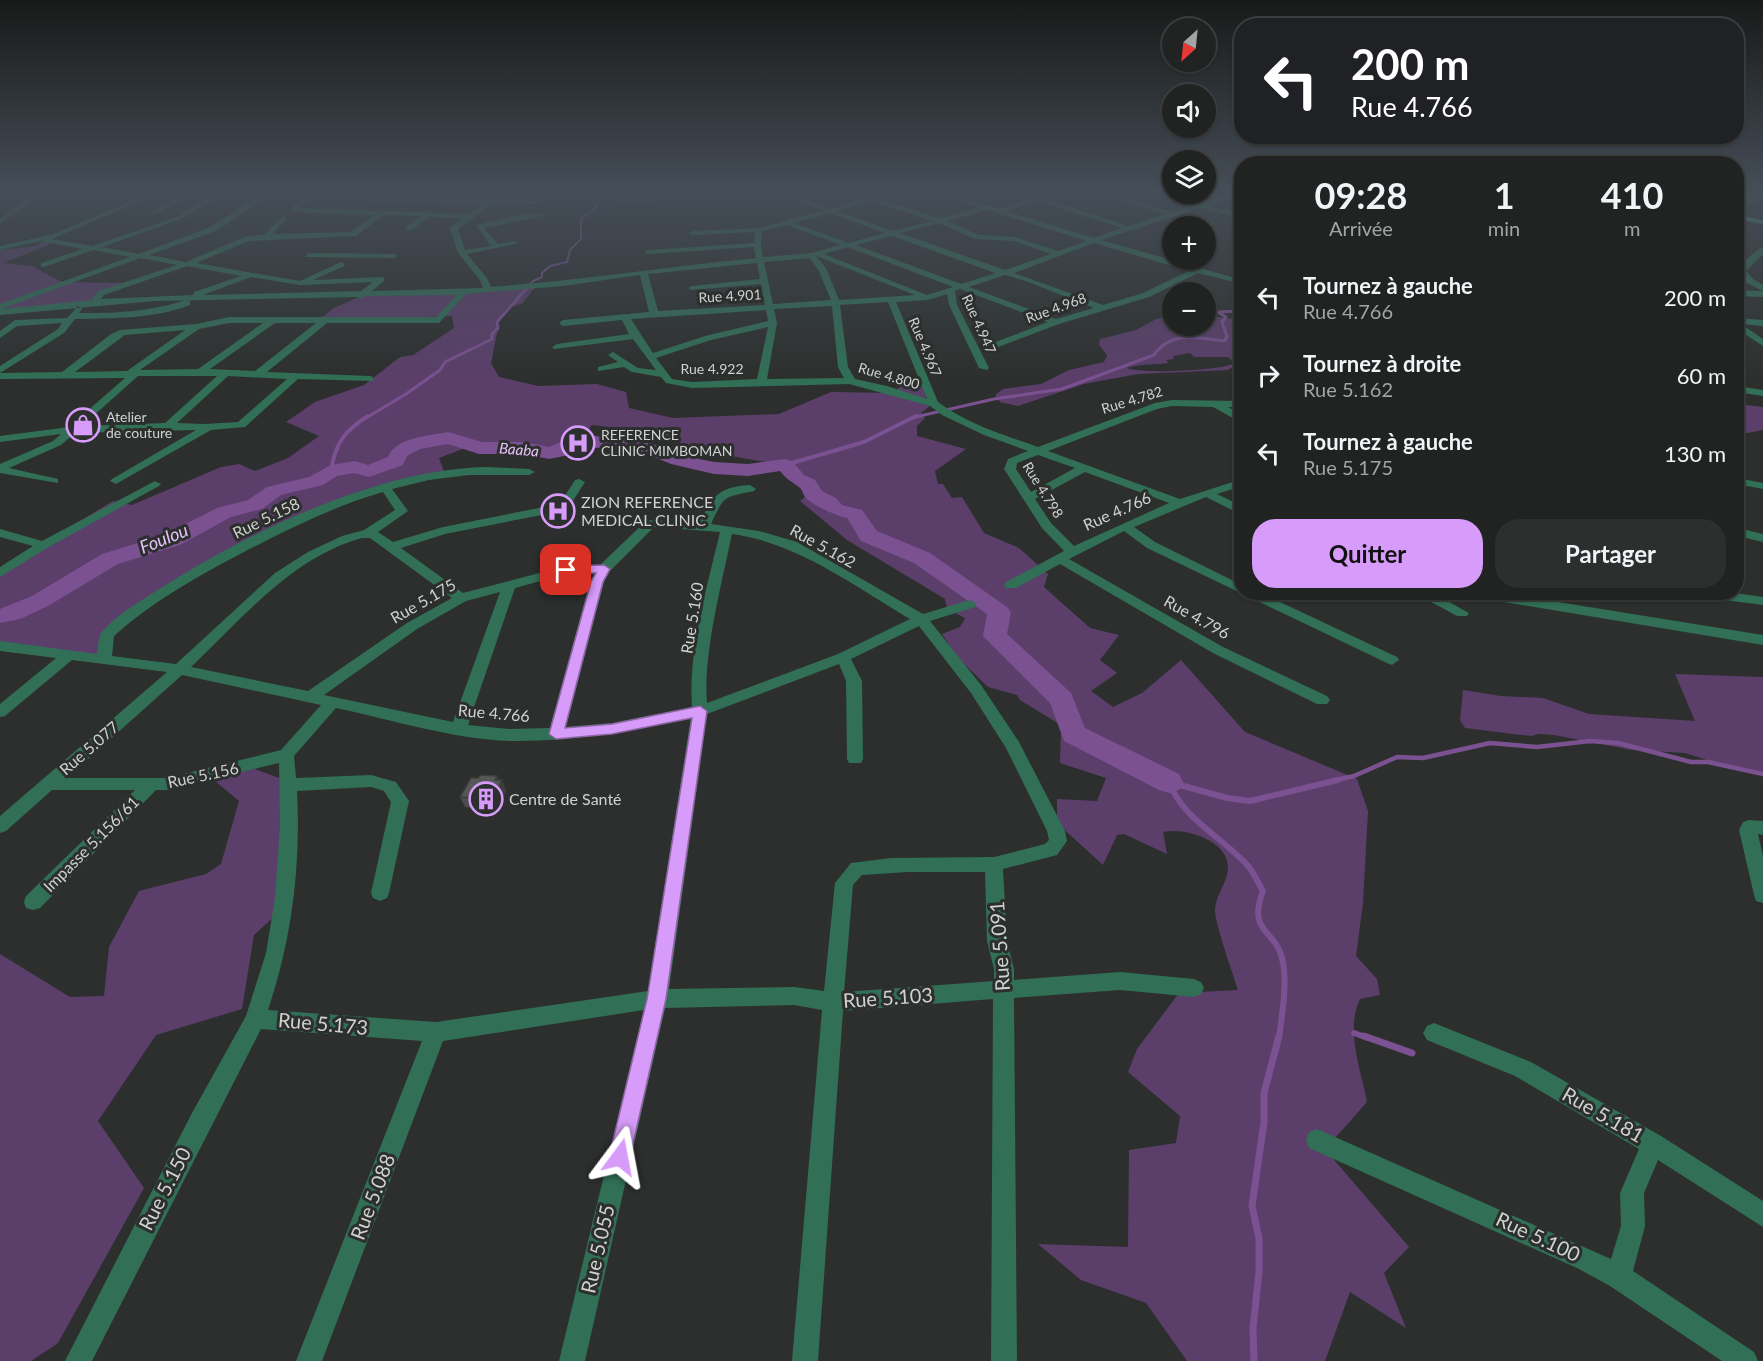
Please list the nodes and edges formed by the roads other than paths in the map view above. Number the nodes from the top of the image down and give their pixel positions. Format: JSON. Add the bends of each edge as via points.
{"nodes":[{"id":1,"x":79,"y":253,"type":"edge"},
{"id":2,"x":119,"y":253,"type":"edge"},
{"id":3,"x":149,"y":253,"type":"edge"},
{"id":4,"x":214,"y":253,"type":"edge"},
{"id":5,"x":462,"y":253,"type":"edge"},
{"id":6,"x":759,"y":253,"type":"edge"},
{"id":7,"x":819,"y":253,"type":"edge"},
{"id":8,"x":873,"y":253,"type":"edge"},
{"id":9,"x":946,"y":253,"type":"edge"},
{"id":10,"x":1056,"y":253,"type":"edge"},
{"id":11,"x":1135,"y":253,"type":"edge"},
{"id":12,"x":1760,"y":253,"type":"edge"},
{"id":13,"x":814,"y":254,"type":"junction"},
{"id":14,"x":308,"y":255,"type":"dead end"},
{"id":15,"x":139,"y":256,"type":"junction"},
{"id":16,"x":761,"y":262,"type":"junction"},
{"id":17,"x":186,"y":264,"type":"junction"},
{"id":18,"x":340,"y":264,"type":"dead end"},
{"id":19,"x":44,"y":265,"type":"dead end"},
{"id":20,"x":1744,"y":266,"type":"edge"},
{"id":21,"x":1196,"y":271,"type":"junction"},
{"id":22,"x":642,"y":272,"type":"junction"},
{"id":23,"x":1003,"y":273,"type":"junction"},
{"id":24,"x":1744,"y":274,"type":"edge"},
{"id":25,"x":251,"y":275,"type":"junction"},
{"id":26,"x":358,"y":280,"type":"junction"},
{"id":27,"x":1234,"y":280,"type":"edge"},
{"id":28,"x":765,"y":281,"type":"junction"},
{"id":29,"x":300,"y":283,"type":"junction"},
{"id":30,"x":965,"y":286,"type":"junction"},
{"id":31,"x":692,"y":288,"type":"dead end"},
{"id":32,"x":1763,"y":289,"type":"edge"},
{"id":33,"x":488,"y":290,"type":"junction"},
{"id":34,"x":951,"y":291,"type":"junction"},
{"id":35,"x":464,"y":292,"type":"junction"},
{"id":36,"x":101,"y":293,"type":"junction"},
{"id":37,"x":1744,"y":293,"type":"edge"},
{"id":38,"x":1763,"y":294,"type":"edge"},
{"id":39,"x":26,"y":296,"type":"junction"},
{"id":40,"x":361,"y":296,"type":"junction"},
{"id":41,"x":330,"y":297,"type":"junction"},
{"id":42,"x":928,"y":297,"type":"junction"},
{"id":43,"x":236,"y":298,"type":"junction"},
{"id":44,"x":891,"y":300,"type":"junction"},
{"id":45,"x":187,"y":301,"type":"junction"},
{"id":46,"x":95,"y":302,"type":"junction"},
{"id":47,"x":834,"y":303,"type":"junction"},
{"id":48,"x":76,"y":304,"type":"junction"},
{"id":49,"x":0,"y":307,"type":"edge"},
{"id":50,"x":1100,"y":307,"type":"junction"},
{"id":51,"x":769,"y":308,"type":"junction"},
{"id":52,"x":0,"y":312,"type":"edge"},
{"id":53,"x":654,"y":314,"type":"junction"},
{"id":54,"x":73,"y":318,"type":"junction"},
{"id":55,"x":626,"y":318,"type":"junction"},
{"id":56,"x":273,"y":320,"type":"junction"},
{"id":57,"x":302,"y":320,"type":"junction"},
{"id":58,"x":324,"y":321,"type":"junction"},
{"id":59,"x":1056,"y":321,"type":"junction"},
{"id":60,"x":219,"y":322,"type":"junction"},
{"id":61,"x":563,"y":323,"type":"dead end"},
{"id":62,"x":773,"y":323,"type":"junction"},
{"id":63,"x":1744,"y":323,"type":"edge"},
{"id":64,"x":1763,"y":323,"type":"edge"},
{"id":65,"x":196,"y":327,"type":"junction"},
{"id":66,"x":1744,"y":328,"type":"edge"},
{"id":67,"x":0,"y":335,"type":"edge"},
{"id":68,"x":635,"y":336,"type":"junction"},
{"id":69,"x":1763,"y":343,"type":"edge"},
{"id":70,"x":993,"y":346,"type":"dead end"},
{"id":71,"x":557,"y":347,"type":"dead end"},
{"id":72,"x":613,"y":355,"type":"dead end"},
{"id":73,"x":652,"y":356,"type":"junction"},
{"id":74,"x":624,"y":364,"type":"junction"},
{"id":75,"x":984,"y":368,"type":"dead end"},
{"id":76,"x":601,"y":369,"type":"dead end"},
{"id":77,"x":0,"y":370,"type":"edge"},
{"id":78,"x":200,"y":372,"type":"junction"},
{"id":79,"x":226,"y":373,"type":"junction"},
{"id":80,"x":258,"y":374,"type":"junction"},
{"id":81,"x":662,"y":374,"type":"junction"},
{"id":82,"x":131,"y":375,"type":"junction"},
{"id":83,"x":0,"y":376,"type":"edge"},
{"id":84,"x":63,"y":376,"type":"junction"},
{"id":85,"x":296,"y":376,"type":"junction"},
{"id":86,"x":18,"y":377,"type":"junction"},
{"id":87,"x":370,"y":379,"type":"dead end"},
{"id":88,"x":851,"y":381,"type":"junction"},
{"id":89,"x":761,"y":382,"type":"junction"},
{"id":90,"x":0,"y":387,"type":"edge"},
{"id":91,"x":1744,"y":390,"type":"edge"},
{"id":92,"x":1763,"y":393,"type":"edge"},
{"id":93,"x":1214,"y":403,"type":"junction"},
{"id":94,"x":1234,"y":404,"type":"edge"},
{"id":95,"x":940,"y":408,"type":"junction"},
{"id":96,"x":1234,"y":415,"type":"edge"},
{"id":97,"x":167,"y":426,"type":"junction"},
{"id":98,"x":206,"y":427,"type":"junction"},
{"id":99,"x":71,"y":431,"type":"junction"},
{"id":100,"x":0,"y":439,"type":"edge"},
{"id":101,"x":1034,"y":450,"type":"junction"},
{"id":102,"x":1084,"y":468,"type":"junction"},
{"id":103,"x":0,"y":469,"type":"edge"},
{"id":104,"x":529,"y":472,"type":"dead end"},
{"id":105,"x":54,"y":481,"type":"dead end"},
{"id":106,"x":116,"y":481,"type":"dead end"},
{"id":107,"x":579,"y":482,"type":"dead end"},
{"id":108,"x":1744,"y":482,"type":"edge"},
{"id":109,"x":155,"y":484,"type":"dead end"},
{"id":110,"x":1234,"y":485,"type":"edge"},
{"id":111,"x":1763,"y":486,"type":"edge"},
{"id":112,"x":385,"y":487,"type":"junction"},
{"id":113,"x":750,"y":489,"type":"dead end"},
{"id":114,"x":1207,"y":493,"type":"junction"},
{"id":115,"x":1029,"y":498,"type":"junction"},
{"id":116,"x":1180,"y":503,"type":"junction"},
{"id":117,"x":1234,"y":508,"type":"edge"},
{"id":118,"x":1127,"y":526,"type":"junction"},
{"id":119,"x":703,"y":528,"type":"junction"},
{"id":120,"x":727,"y":530,"type":"junction"},
{"id":121,"x":0,"y":533,"type":"edge"},
{"id":122,"x":368,"y":533,"type":"junction"},
{"id":123,"x":1744,"y":534,"type":"edge"},
{"id":124,"x":1763,"y":538,"type":"edge"},
{"id":125,"x":43,"y":545,"type":"junction"},
{"id":126,"x":391,"y":547,"type":"junction"},
{"id":127,"x":1065,"y":555,"type":"junction"},
{"id":128,"x":604,"y":569,"type":"junction"},
{"id":129,"x":0,"y":573,"type":"edge"},
{"id":130,"x":509,"y":585,"type":"junction"},
{"id":131,"x":1011,"y":585,"type":"dead end"},
{"id":132,"x":1234,"y":586,"type":"edge"},
{"id":133,"x":461,"y":598,"type":"junction"},
{"id":134,"x":1744,"y":599,"type":"edge"},
{"id":135,"x":1264,"y":600,"type":"edge"},
{"id":136,"x":1435,"y":600,"type":"edge"},
{"id":137,"x":1517,"y":600,"type":"edge"},
{"id":138,"x":1763,"y":601,"type":"edge"},
{"id":139,"x":970,"y":604,"type":"dead end"},
{"id":140,"x":1462,"y":613,"type":"dead end"},
{"id":141,"x":921,"y":619,"type":"junction"},
{"id":142,"x":1763,"y":640,"type":"edge"},
{"id":143,"x":0,"y":646,"type":"edge"},
{"id":144,"x":69,"y":655,"type":"junction"},
{"id":145,"x":843,"y":657,"type":"junction"},
{"id":146,"x":104,"y":658,"type":"junction"},
{"id":147,"x":1392,"y":660,"type":"dead end"},
{"id":148,"x":179,"y":669,"type":"junction"},
{"id":149,"x":311,"y":697,"type":"junction"},
{"id":150,"x":1322,"y":700,"type":"dead end"},
{"id":151,"x":333,"y":701,"type":"junction"},
{"id":152,"x":700,"y":711,"type":"junction"},
{"id":153,"x":0,"y":712,"type":"edge"},
{"id":154,"x":459,"y":729,"type":"junction"},
{"id":155,"x":556,"y":734,"type":"junction"},
{"id":156,"x":286,"y":755,"type":"junction"},
{"id":157,"x":855,"y":759,"type":"dead end"},
{"id":158,"x":48,"y":784,"type":"junction"},
{"id":159,"x":290,"y":785,"type":"junction"},
{"id":160,"x":150,"y":786,"type":"junction"},
{"id":161,"x":0,"y":826,"type":"edge"},
{"id":162,"x":1763,"y":828,"type":"edge"},
{"id":163,"x":993,"y":864,"type":"junction"},
{"id":164,"x":380,"y":893,"type":"dead end"},
{"id":165,"x":1763,"y":895,"type":"edge"},
{"id":166,"x":33,"y":902,"type":"dead end"},
{"id":167,"x":1194,"y":988,"type":"dead end"},
{"id":168,"x":1004,"y":990,"type":"junction"},
{"id":169,"x":657,"y":999,"type":"junction"},
{"id":170,"x":833,"y":1002,"type":"junction"},
{"id":171,"x":255,"y":1019,"type":"junction"},
{"id":172,"x":436,"y":1032,"type":"junction"},
{"id":173,"x":1434,"y":1033,"type":"dead end"},
{"id":174,"x":1317,"y":1140,"type":"dead end"},
{"id":175,"x":1653,"y":1144,"type":"junction"},
{"id":176,"x":1763,"y":1215,"type":"edge"},
{"id":177,"x":1619,"y":1278,"type":"junction"},
{"id":178,"x":78,"y":1361,"type":"edge"},
{"id":179,"x":309,"y":1361,"type":"edge"},
{"id":180,"x":572,"y":1361,"type":"edge"},
{"id":181,"x":805,"y":1361,"type":"edge"},
{"id":182,"x":1004,"y":1361,"type":"edge"},
{"id":183,"x":1745,"y":1361,"type":"edge"}],
"edges":[{"from":1,"to":19,"type":"street"},
{"from":2,"to":15,"type":"street"},
{"from":3,"to":15,"type":"street"},
{"from":4,"to":17,"type":"street"},
{"from":5,"to":33,"type":"street"},
{"from":6,"to":16,"type":"street"},
{"from":7,"to":13,"type":"street"},
{"from":8,"to":30,"type":"street"},
{"from":9,"to":23,"type":"street"},
{"from":10,"to":23,"type":"street","name":"Rue 4.901"},
{"from":11,"to":21,"type":"street"},
{"from":12,"to":20,"type":"street"},
{"from":13,"to":16,"type":"street"},
{"from":13,"to":42,"type":"street"},
{"from":13,"to":47,"type":"street"},
{"from":14,"to":26,"type":"street","via":[[393,256]]},
{"from":15,"to":17,"type":"street"},
{"from":15,"to":39,"type":"street"},
{"from":16,"to":22,"type":"street"},
{"from":16,"to":28,"type":"street"},
{"from":17,"to":25,"type":"street"},
{"from":17,"to":36,"type":"street"},
{"from":18,"to":29,"type":"street"},
{"from":21,"to":27,"type":"street"},
{"from":21,"to":50,"type":"street","name":"Rue 4.968","via":[[1146,295]]},
{"from":22,"to":33,"type":"street"},
{"from":22,"to":53,"type":"street"},
{"from":23,"to":30,"type":"street","name":"Rue 4.901"},
{"from":23,"to":50,"type":"street"},
{"from":24,"to":32,"type":"street"},
{"from":25,"to":29,"type":"street"},
{"from":25,"to":45,"type":"street"},
{"from":26,"to":29,"type":"street"},
{"from":26,"to":40,"type":"street","via":[[381,279]]},
{"from":28,"to":31,"type":"street"},
{"from":28,"to":51,"type":"street"},
{"from":30,"to":34,"type":"street","name":"Rue 4.901"},
{"from":30,"to":59,"type":"street"},
{"from":33,"to":35,"type":"street"},
{"from":34,"to":42,"type":"street","name":"Rue 4.901"},
{"from":34,"to":75,"type":"street","name":"Rue 4.947","via":[[953,305]]},
{"from":35,"to":40,"type":"street"},
{"from":35,"to":58,"type":"street","via":[[445,308],[439,320]]},
{"from":36,"to":39,"type":"street","via":[[71,300]]},
{"from":36,"to":46,"type":"street"},
{"from":37,"to":38,"type":"street"},
{"from":39,"to":49,"type":"street"},
{"from":40,"to":41,"type":"street"},
{"from":41,"to":43,"type":"street"},
{"from":41,"to":57,"type":"street"},
{"from":42,"to":44,"type":"street","name":"Rue 4.901"},
{"from":43,"to":45,"type":"street"},
{"from":43,"to":60,"type":"street"},
{"from":44,"to":47,"type":"street","name":"Rue 4.901"},
{"from":44,"to":95,"type":"street","name":"Rue 4.967"},
{"from":45,"to":46,"type":"street"},
{"from":45,"to":54,"type":"street","via":[[170,311]]},
{"from":46,"to":48,"type":"street"},
{"from":47,"to":51,"type":"street","name":"Rue 4.901"},
{"from":47,"to":88,"type":"street","via":[[843,367]]},
{"from":48,"to":52,"type":"street"},
{"from":48,"to":54,"type":"street"},
{"from":50,"to":59,"type":"street","name":"Rue 4.968"},
{"from":51,"to":53,"type":"street","name":"Rue 4.901"},
{"from":51,"to":62,"type":"street"},
{"from":53,"to":55,"type":"street","name":"Rue 4.901"},
{"from":54,"to":67,"type":"street","via":[[15,323]]},
{"from":54,"to":77,"type":"street","via":[[41,346]]},
{"from":55,"to":61,"type":"street","name":"Rue 4.901"},
{"from":55,"to":68,"type":"street","name":"Rue 4.922"},
{"from":56,"to":57,"type":"street"},
{"from":56,"to":60,"type":"street"},
{"from":56,"to":78,"type":"street"},
{"from":57,"to":58,"type":"street"},
{"from":58,"to":80,"type":"street"},
{"from":59,"to":70,"type":"street","name":"Rue 4.968"},
{"from":60,"to":65,"type":"street"},
{"from":62,"to":73,"type":"street"},
{"from":62,"to":89,"type":"street"},
{"from":63,"to":64,"type":"street"},
{"from":65,"to":82,"type":"street"},
{"from":65,"to":84,"type":"street","via":[[118,333]]},
{"from":66,"to":69,"type":"street"},
{"from":68,"to":71,"type":"street"},
{"from":68,"to":73,"type":"street","name":"Rue 4.922"},
{"from":72,"to":74,"type":"street"},
{"from":73,"to":81,"type":"street","name":"Rue 4.922"},
{"from":74,"to":76,"type":"street"},
{"from":74,"to":81,"type":"street","via":[[635,370]]},
{"from":78,"to":79,"type":"street"},
{"from":78,"to":82,"type":"street"},
{"from":79,"to":80,"type":"street"},
{"from":79,"to":97,"type":"street"},
{"from":80,"to":85,"type":"street"},
{"from":81,"to":89,"type":"street","name":"Rue 4.922","via":[[680,384]]},
{"from":82,"to":84,"type":"street"},
{"from":82,"to":99,"type":"street"},
{"from":83,"to":86,"type":"street"},
{"from":84,"to":86,"type":"street"},
{"from":85,"to":87,"type":"street"},
{"from":85,"to":98,"type":"street","via":[[241,425]]},
{"from":86,"to":90,"type":"street"},
{"from":88,"to":89,"type":"street","name":"Rue 4.800"},
{"from":88,"to":95,"type":"street","name":"Rue 4.800"},
{"from":91,"to":92,"type":"street"},
{"from":93,"to":94,"type":"street","name":"Rue 4.782"},
{"from":93,"to":96,"type":"street"},
{"from":93,"to":101,"type":"street","name":"Rue 4.782","via":[[1155,406]]},
{"from":95,"to":101,"type":"street","name":"Rue 4.800","via":[[988,433]]},
{"from":97,"to":98,"type":"street"},
{"from":97,"to":99,"type":"street"},
{"from":98,"to":106,"type":"street"},
{"from":99,"to":100,"type":"street"},
{"from":99,"to":103,"type":"street","via":[[57,442]]},
{"from":101,"to":102,"type":"street","name":"Rue 4.800"},
{"from":101,"to":115,"type":"street","name":"Rue 4.798","via":[[1010,465]]},
{"from":102,"to":115,"type":"street"},
{"from":102,"to":116,"type":"street","name":"Rue 4.800"},
{"from":103,"to":105,"type":"street"},
{"from":104,"to":112,"type":"street","name":"Rue 5.158","via":[[445,474]]},
{"from":107,"to":126,"type":"street","via":[[558,508],[443,531]]},
{"from":108,"to":111,"type":"street"},
{"from":109,"to":125,"type":"street"},
{"from":110,"to":114,"type":"street","name":"Rue 4.766"},
{"from":112,"to":122,"type":"street","name":"Rue 5.077","via":[[402,512]]},
{"from":112,"to":146,"type":"street","name":"Rue 5.158","via":[[302,519],[188,577],[116,627],[107,636]]},
{"from":113,"to":119,"type":"street","via":[[734,489],[721,495]]},
{"from":114,"to":116,"type":"street","name":"Rue 4.766"},
{"from":114,"to":117,"type":"street"},
{"from":115,"to":127,"type":"street","name":"Rue 4.798"},
{"from":116,"to":118,"type":"street","name":"Rue 4.766"},
{"from":118,"to":127,"type":"street","name":"Rue 4.766"},
{"from":118,"to":132,"type":"street","via":[[1152,545]]},
{"from":119,"to":120,"type":"street","name":"Rue 5.162"},
{"from":119,"to":128,"type":"street","name":"Rue 5.162","via":[[651,523]]},
{"from":120,"to":141,"type":"street","name":"Rue 5.162","via":[[793,545]]},
{"from":120,"to":152,"type":"street","name":"Rue 5.160","via":[[698,684]]},
{"from":121,"to":125,"type":"street"},
{"from":122,"to":126,"type":"street"},
{"from":122,"to":148,"type":"street","name":"Rue 5.077","via":[[330,546],[286,569]]},
{"from":123,"to":124,"type":"street"},
{"from":125,"to":129,"type":"street"},
{"from":126,"to":133,"type":"street"},
{"from":127,"to":131,"type":"street","name":"Rue 4.766"},
{"from":127,"to":150,"type":"street","name":"Rue 4.796","via":[[1218,650]]},
{"from":128,"to":130,"type":"street","name":"Rue 5.175","via":[[566,570]]},
{"from":128,"to":155,"type":"street","name":"Rue 5.162","via":[[597,582]]},
{"from":130,"to":133,"type":"street","name":"Rue 5.175"},
{"from":130,"to":154,"type":"street"},
{"from":133,"to":149,"type":"street","name":"Rue 5.175","via":[[412,626]]},
{"from":134,"to":138,"type":"street"},
{"from":135,"to":147,"type":"street"},
{"from":136,"to":140,"type":"street"},
{"from":137,"to":142,"type":"street"},
{"from":139,"to":141,"type":"street","name":"Rue 4.766"},
{"from":141,"to":145,"type":"street","name":"Rue 4.766"},
{"from":141,"to":163,"type":"street","via":[[976,689],[1013,746],[1056,831],[1058,841],[1051,850]]},
{"from":143,"to":144,"type":"street","name":"Rue 4.766"},
{"from":144,"to":146,"type":"street","name":"Rue 4.766"},
{"from":144,"to":153,"type":"street"},
{"from":145,"to":152,"type":"street","name":"Rue 4.766"},
{"from":145,"to":157,"type":"street","via":[[854,681]]},
{"from":146,"to":148,"type":"street","name":"Rue 4.766"},
{"from":148,"to":149,"type":"street","name":"Rue 4.766"},
{"from":148,"to":158,"type":"street","name":"Rue 5.077"},
{"from":149,"to":151,"type":"street","name":"Rue 4.766"},
{"from":151,"to":154,"type":"street","name":"Rue 4.766"},
{"from":151,"to":156,"type":"street"},
{"from":152,"to":155,"type":"street","name":"Rue 4.766","via":[[612,729]]},
{"from":152,"to":169,"type":"street","name":"Rue 5.055"},
{"from":154,"to":155,"type":"street","name":"Rue 4.766","via":[[508,735]]},
{"from":156,"to":159,"type":"street","name":"Rue 5.173"},
{"from":156,"to":160,"type":"street","name":"Rue 5.156","via":[[186,781]]},
{"from":158,"to":160,"type":"street","name":"Rue 5.156"},
{"from":158,"to":161,"type":"street","name":"Rue 5.077"},
{"from":159,"to":164,"type":"street","via":[[371,781],[390,786],[400,801]]},
{"from":159,"to":171,"type":"street","name":"Rue 5.173","via":[[277,945]]},
{"from":160,"to":166,"type":"street","name":"Impasse 5.156/61"},
{"from":162,"to":165,"type":"street","via":[[1749,826],[1748,830]]},
{"from":163,"to":168,"type":"street","name":"Rue 5.091"},
{"from":163,"to":170,"type":"street","via":[[857,868],[844,883]]},
{"from":167,"to":168,"type":"street","name":"Rue 5.103","via":[[1120,981]]},
{"from":168,"to":170,"type":"street","name":"Rue 5.103"},
{"from":168,"to":182,"type":"street","name":"Rue 5.091"},
{"from":169,"to":170,"type":"street","name":"Rue 5.173","via":[[794,996]]},
{"from":169,"to":172,"type":"street","name":"Rue 5.173"},
{"from":169,"to":180,"type":"street","name":"Rue 5.055"},
{"from":170,"to":181,"type":"street","name":"Rue 5.103"},
{"from":171,"to":172,"type":"street","name":"Rue 5.173"},
{"from":171,"to":178,"type":"street","name":"Rue 5.150"},
{"from":172,"to":179,"type":"street","name":"Rue 5.088"},
{"from":173,"to":175,"type":"street","name":"Rue 5.181","via":[[1523,1069]]},
{"from":174,"to":177,"type":"street","name":"Rue 5.100","via":[[1494,1217]]},
{"from":175,"to":176,"type":"street","name":"Rue 5.181"},
{"from":175,"to":177,"type":"street","via":[[1632,1193],[1633,1226]]},
{"from":177,"to":183,"type":"street","name":"Rue 5.100"}]}
